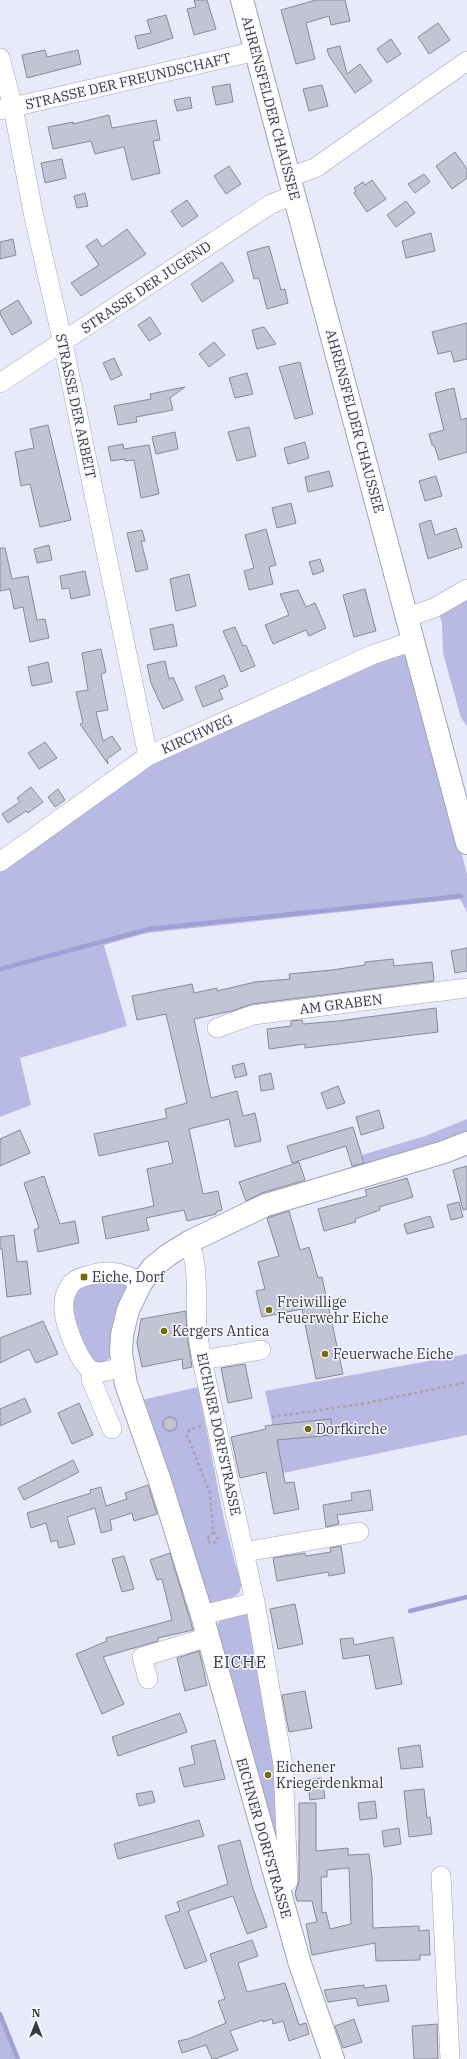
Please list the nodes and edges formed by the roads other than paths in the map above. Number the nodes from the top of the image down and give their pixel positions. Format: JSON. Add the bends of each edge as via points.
{"nodes":[{"id":1,"x":242,"y":0,"type":"edge"},
{"id":2,"x":256,"y":52,"type":"junction"},
{"id":3,"x":0,"y":58,"type":"edge"},
{"id":4,"x":467,"y":61,"type":"edge"},
{"id":5,"x":7,"y":109,"type":"edge"},
{"id":6,"x":291,"y":186,"type":"junction"},
{"id":7,"x":63,"y":343,"type":"junction"},
{"id":8,"x":0,"y":383,"type":"edge"},
{"id":9,"x":467,"y":590,"type":"edge"},
{"id":10,"x":408,"y":617,"type":"junction"},
{"id":11,"x":413,"y":640,"type":"junction"},
{"id":12,"x":148,"y":756,"type":"junction"},
{"id":13,"x":467,"y":843,"type":"edge"},
{"id":14,"x":0,"y":862,"type":"edge"},
{"id":15,"x":467,"y":988,"type":"edge"},
{"id":16,"x":217,"y":1028,"type":"dead end"},
{"id":17,"x":467,"y":1142,"type":"edge"},
{"id":18,"x":189,"y":1242,"type":"junction"},
{"id":19,"x":141,"y":1283,"type":"junction"},
{"id":20,"x":261,"y":1350,"type":"dead end"},
{"id":21,"x":202,"y":1360,"type":"junction"},
{"id":22,"x":123,"y":1367,"type":"junction"},
{"id":23,"x":92,"y":1371,"type":"junction"},
{"id":24,"x":112,"y":1429,"type":"dead end"},
{"id":25,"x":359,"y":1532,"type":"dead end"},
{"id":26,"x":244,"y":1552,"type":"junction"},
{"id":27,"x":257,"y":1596,"type":"junction"},
{"id":28,"x":202,"y":1615,"type":"junction"},
{"id":29,"x":208,"y":1637,"type":"junction"},
{"id":30,"x":148,"y":1679,"type":"dead end"},
{"id":31,"x":441,"y":1876,"type":"dead end"},
{"id":32,"x":288,"y":1881,"type":"dead end"},
{"id":33,"x":333,"y":2059,"type":"edge"},
{"id":34,"x":450,"y":2059,"type":"edge"}],
"edges":[{"from":1,"to":2,"type":"main road","name":"AHRENSFELDER CHAUSSEE"},
{"from":2,"to":5,"type":"street","name":"STRASSE DER FREUNDSCHAFT"},
{"from":2,"to":6,"type":"main road","name":"AHRENSFELDER CHAUSSEE"},
{"from":3,"to":5,"type":"street","name":"STRASSE DER ARBEIT"},
{"from":4,"to":6,"type":"street","name":"STRASSE DER JUGEND"},
{"from":5,"to":7,"type":"street","name":"STRASSE DER ARBEIT"},
{"from":6,"to":7,"type":"street","name":"STRASSE DER JUGEND","via":[[271,204]]},
{"from":6,"to":10,"type":"main road","name":"AHRENSFELDER CHAUSSEE"},
{"from":7,"to":8,"type":"street","name":"STRASSE DER JUGEND"},
{"from":7,"to":12,"type":"street","name":"STRASSE DER ARBEIT"},
{"from":9,"to":10,"type":"street","via":[[434,608]]},
{"from":10,"to":11,"type":"main road","name":"AHRENSFELDER CHAUSSEE"},
{"from":11,"to":12,"type":"street","name":"KIRCHWEG","via":[[372,655]]},
{"from":11,"to":13,"type":"main road","name":"AHRENSFELDER CHAUSSEE"},
{"from":12,"to":14,"type":"street","name":"KIRCHWEG"},
{"from":15,"to":16,"type":"street","name":"AM GRABEN","via":[[253,1015]]},
{"from":17,"to":18,"type":"main road","name":"EICHNER DORFSTRASSE","via":[[444,1152],[266,1205]]},
{"from":18,"to":19,"type":"main road","name":"EICHNER DORFSTRASSE","via":[[153,1267]]},
{"from":18,"to":21,"type":"street","name":"EICHNER DORFSTRASSE","via":[[197,1275],[197,1326]]},
{"from":19,"to":22,"type":"main road","name":"EICHNER DORFSTRASSE","via":[[126,1320],[121,1353]]},
{"from":19,"to":23,"type":"street","via":[[123,1274],[102,1272],[79,1278],[72,1284],[65,1297],[66,1321],[84,1365]]},
{"from":20,"to":21,"type":"street"},
{"from":21,"to":26,"type":"street","name":"EICHNER DORFSTRASSE"},
{"from":22,"to":23,"type":"street","via":[[102,1372]]},
{"from":22,"to":28,"type":"main road","name":"EICHNER DORFSTRASSE","via":[[126,1384]]},
{"from":23,"to":24,"type":"street","via":[[91,1379]]},
{"from":25,"to":26,"type":"street"},
{"from":26,"to":27,"type":"street","name":"EICHNER DORFSTRASSE"},
{"from":27,"to":28,"type":"street"},
{"from":27,"to":32,"type":"street","name":"EICHNER DORFSTRASSE","via":[[273,1674],[283,1765]]},
{"from":28,"to":29,"type":"main road","name":"EICHNER DORFSTRASSE"},
{"from":29,"to":30,"type":"street","via":[[142,1656]]},
{"from":29,"to":33,"type":"main road","name":"EICHNER DORFSTRASSE","via":[[300,1964]]},
{"from":31,"to":34,"type":"street"}]}
